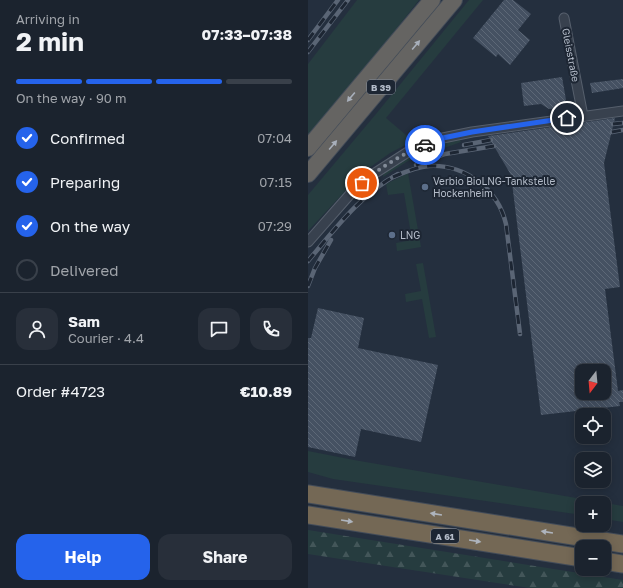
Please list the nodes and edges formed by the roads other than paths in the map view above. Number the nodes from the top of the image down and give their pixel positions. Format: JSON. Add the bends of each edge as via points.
{"nodes":[{"id":1,"x":432,"y":0,"type":"edge"},
{"id":2,"x":454,"y":0,"type":"edge"},
{"id":3,"x":564,"y":18,"type":"dead end"},
{"id":4,"x":623,"y":111,"type":"edge"},
{"id":5,"x":583,"y":116,"type":"junction"},
{"id":6,"x":308,"y":148,"type":"edge"},
{"id":7,"x":308,"y":174,"type":"edge"},
{"id":8,"x":308,"y":242,"type":"edge"},
{"id":9,"x":308,"y":494,"type":"edge"},
{"id":10,"x":308,"y":514,"type":"edge"},
{"id":11,"x":623,"y":544,"type":"edge"},
{"id":12,"x":575,"y":557,"type":"edge"},
{"id":13,"x":611,"y":562,"type":"edge"},
{"id":14,"x":623,"y":564,"type":"edge"}],
"edges":[{"from":1,"to":6,"type":"highway","number":"B 39","one_way":true},
{"from":7,"to":2,"type":"highway","number":"B 39","one_way":true},
{"from":3,"to":5,"type":"street","name":"Gleisstraße"},
{"from":4,"to":5,"type":"street"},
{"from":5,"to":8,"type":"street","via":[[472,132],[438,139],[411,150],[372,175],[352,192]]},
{"from":11,"to":9,"type":"highway","number":"A 61","one_way":true},
{"from":10,"to":12,"type":"highway","number":"A 61","one_way":true},
{"from":13,"to":14,"type":"highway"}]}
